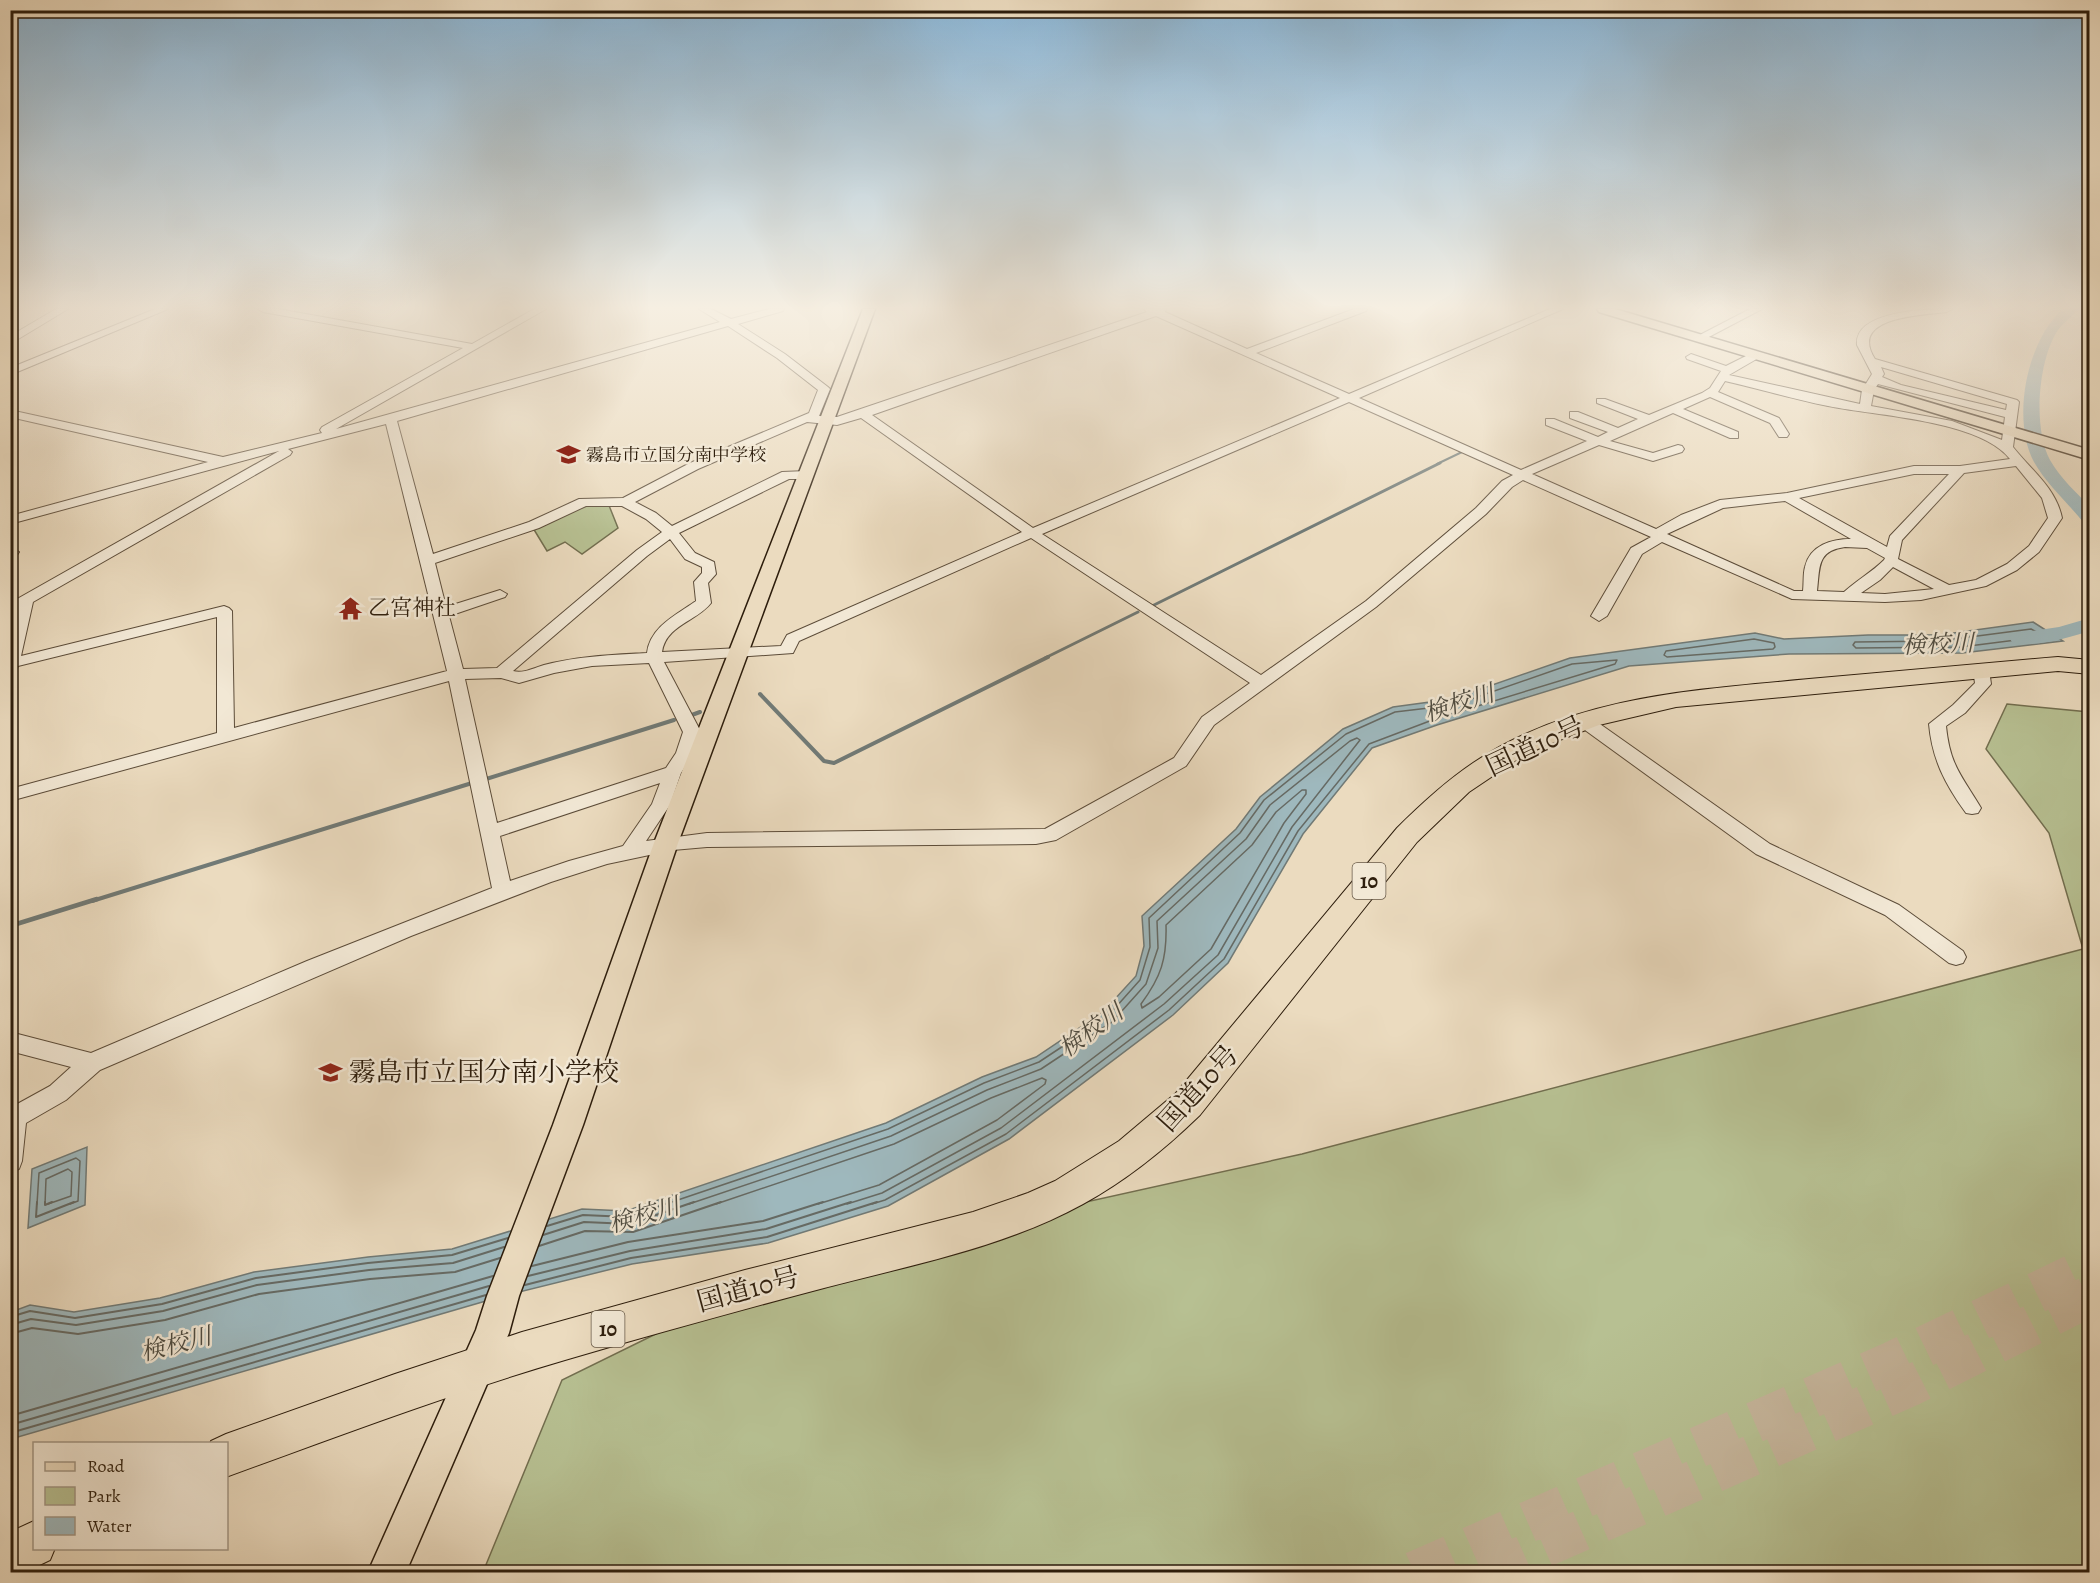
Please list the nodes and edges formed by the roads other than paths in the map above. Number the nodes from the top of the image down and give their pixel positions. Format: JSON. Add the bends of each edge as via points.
{"nodes":[{"id":1,"x":409,"y":383,"type":"edge"},
{"id":2,"x":513,"y":383,"type":"edge"},
{"id":3,"x":816,"y":383,"type":"edge"},
{"id":4,"x":842,"y":383,"type":"edge"},
{"id":5,"x":951,"y":383,"type":"edge"},
{"id":6,"x":1316,"y":383,"type":"edge"},
{"id":7,"x":1389,"y":383,"type":"edge"},
{"id":8,"x":1717,"y":383,"type":"edge"},
{"id":9,"x":1761,"y":383,"type":"edge"},
{"id":10,"x":1867,"y":383,"type":"edge"},
{"id":11,"x":1947,"y":383,"type":"edge"},
{"id":12,"x":1872,"y":384,"type":"junction"},
{"id":13,"x":1710,"y":393,"type":"junction"},
{"id":14,"x":1352,"y":399,"type":"junction"},
{"id":15,"x":1601,"y":401,"type":"dead end"},
{"id":16,"x":1865,"y":408,"type":"junction"},
{"id":17,"x":1672,"y":409,"type":"junction"},
{"id":18,"x":10,"y":413,"type":"edge"},
{"id":19,"x":863,"y":414,"type":"junction"},
{"id":20,"x":1574,"y":415,"type":"dead end"},
{"id":21,"x":391,"y":419,"type":"junction"},
{"id":22,"x":807,"y":419,"type":"junction"},
{"id":23,"x":1648,"y":419,"type":"junction"},
{"id":24,"x":828,"y":420,"type":"junction"},
{"id":25,"x":1550,"y":422,"type":"dead end"},
{"id":26,"x":2010,"y":423,"type":"junction"},
{"id":27,"x":2090,"y":424,"type":"edge"},
{"id":28,"x":2090,"y":431,"type":"edge"},
{"id":29,"x":1618,"y":432,"type":"junction"},
{"id":30,"x":1782,"y":434,"type":"dead end"},
{"id":31,"x":1734,"y":435,"type":"dead end"},
{"id":32,"x":305,"y":441,"type":"junction"},
{"id":33,"x":1598,"y":441,"type":"junction"},
{"id":34,"x":2007,"y":447,"type":"junction"},
{"id":35,"x":1678,"y":448,"type":"dead end"},
{"id":36,"x":2090,"y":455,"type":"edge"},
{"id":37,"x":224,"y":461,"type":"junction"},
{"id":38,"x":2017,"y":462,"type":"junction"},
{"id":39,"x":1960,"y":470,"type":"junction"},
{"id":40,"x":1522,"y":474,"type":"junction"},
{"id":41,"x":807,"y":475,"type":"junction"},
{"id":42,"x":1787,"y":497,"type":"junction"},
{"id":43,"x":626,"y":502,"type":"junction"},
{"id":44,"x":10,"y":520,"type":"edge"},
{"id":45,"x":671,"y":532,"type":"junction"},
{"id":46,"x":1032,"y":533,"type":"junction"},
{"id":47,"x":1659,"y":535,"type":"junction"},
{"id":48,"x":1875,"y":546,"type":"junction"},
{"id":49,"x":1892,"y":559,"type":"junction"},
{"id":50,"x":427,"y":561,"type":"junction"},
{"id":51,"x":1949,"y":591,"type":"junction"},
{"id":52,"x":500,"y":594,"type":"dead end"},
{"id":53,"x":1809,"y":596,"type":"junction"},
{"id":54,"x":1848,"y":597,"type":"junction"},
{"id":55,"x":26,"y":601,"type":"junction"},
{"id":56,"x":10,"y":609,"type":"edge"},
{"id":57,"x":441,"y":614,"type":"junction"},
{"id":58,"x":1599,"y":616,"type":"dead end"},
{"id":59,"x":739,"y":652,"type":"junction"},
{"id":60,"x":654,"y":657,"type":"junction"},
{"id":61,"x":11,"y":665,"type":"edge"},
{"id":62,"x":2090,"y":667,"type":"edge"},
{"id":63,"x":1981,"y":670,"type":"junction"},
{"id":64,"x":501,"y":673,"type":"junction"},
{"id":65,"x":456,"y":674,"type":"junction"},
{"id":66,"x":1261,"y":683,"type":"junction"},
{"id":67,"x":1584,"y":721,"type":"junction"},
{"id":68,"x":226,"y":735,"type":"junction"},
{"id":69,"x":672,"y":772,"type":"junction"},
{"id":70,"x":10,"y":795,"type":"edge"},
{"id":71,"x":1972,"y":808,"type":"dead end"},
{"id":72,"x":491,"y":831,"type":"junction"},
{"id":73,"x":666,"y":843,"type":"junction"},
{"id":74,"x":630,"y":850,"type":"junction"},
{"id":75,"x":503,"y":892,"type":"junction"},
{"id":76,"x":1956,"y":957,"type":"dead end"},
{"id":77,"x":10,"y":1041,"type":"edge"},
{"id":78,"x":92,"y":1063,"type":"junction"},
{"id":79,"x":13,"y":1118,"type":"edge"},
{"id":80,"x":10,"y":1161,"type":"edge"},
{"id":81,"x":485,"y":1349,"type":"junction"},
{"id":82,"x":228,"y":1455,"type":"edge"},
{"id":83,"x":33,"y":1544,"type":"edge"},
{"id":84,"x":10,"y":1556,"type":"edge"},
{"id":85,"x":387,"y":1572,"type":"edge"}],
"edges":[{"from":1,"to":32,"type":"street"},
{"from":2,"to":21,"type":"street"},
{"from":3,"to":22,"type":"street","via":[[824,389],[814,415]]},
{"from":4,"to":24,"type":"main road"},
{"from":5,"to":19,"type":"street"},
{"from":6,"to":14,"type":"street"},
{"from":7,"to":14,"type":"street"},
{"from":8,"to":13,"type":"street"},
{"from":9,"to":16,"type":"street"},
{"from":10,"to":12,"type":"main road"},
{"from":11,"to":26,"type":"street","via":[[2013,402]]},
{"from":12,"to":16,"type":"street"},
{"from":12,"to":26,"type":"main road"},
{"from":13,"to":17,"type":"street"},
{"from":13,"to":30,"type":"street","via":[[1775,421]]},
{"from":14,"to":40,"type":"street"},
{"from":14,"to":46,"type":"street"},
{"from":15,"to":23,"type":"street"},
{"from":16,"to":34,"type":"street","via":[[1947,424]]},
{"from":17,"to":23,"type":"street"},
{"from":17,"to":31,"type":"street"},
{"from":18,"to":37,"type":"street"},
{"from":19,"to":24,"type":"street"},
{"from":19,"to":46,"type":"street"},
{"from":20,"to":29,"type":"street"},
{"from":21,"to":32,"type":"street"},
{"from":21,"to":50,"type":"street"},
{"from":22,"to":24,"type":"street"},
{"from":22,"to":43,"type":"street","via":[[694,466]]},
{"from":23,"to":29,"type":"street"},
{"from":24,"to":41,"type":"main road"},
{"from":25,"to":33,"type":"street"},
{"from":26,"to":34,"type":"street"},
{"from":26,"to":36,"type":"main road"},
{"from":27,"to":28,"type":"street"},
{"from":29,"to":33,"type":"street"},
{"from":32,"to":37,"type":"street"},
{"from":32,"to":55,"type":"street"},
{"from":33,"to":35,"type":"street","via":[[1653,457]]},
{"from":33,"to":40,"type":"street"},
{"from":34,"to":38,"type":"street"},
{"from":37,"to":44,"type":"street"},
{"from":38,"to":39,"type":"street"},
{"from":38,"to":51,"type":"street","via":[[2050,497],[2055,518],[2034,549],[2012,567],[1981,583]]},
{"from":39,"to":42,"type":"street","via":[[1914,470]]},
{"from":39,"to":49,"type":"street","via":[[1895,539]]},
{"from":40,"to":47,"type":"street"},
{"from":40,"to":66,"type":"street","via":[[1371,604]]},
{"from":41,"to":45,"type":"street","via":[[787,475]]},
{"from":41,"to":59,"type":"main road"},
{"from":42,"to":47,"type":"street","via":[[1720,504]]},
{"from":42,"to":48,"type":"street"},
{"from":43,"to":45,"type":"street"},
{"from":43,"to":50,"type":"street","via":[[584,501],[534,525]]},
{"from":45,"to":60,"type":"street","via":[[690,556],[709,566],[709,574],[701,582],[704,603],[669,626],[656,642]]},
{"from":45,"to":64,"type":"street"},
{"from":46,"to":59,"type":"street","via":[[792,638],[787,650]]},
{"from":46,"to":66,"type":"street"},
{"from":47,"to":53,"type":"street","via":[[1792,595]]},
{"from":47,"to":58,"type":"street","via":[[1636,551]]},
{"from":48,"to":49,"type":"street"},
{"from":48,"to":53,"type":"street","via":[[1844,542],[1818,555]]},
{"from":49,"to":51,"type":"street"},
{"from":49,"to":54,"type":"street"},
{"from":50,"to":57,"type":"street"},
{"from":51,"to":54,"type":"street","via":[[1921,596]]},
{"from":52,"to":57,"type":"street"},
{"from":53,"to":54,"type":"street"},
{"from":55,"to":56,"type":"street"},
{"from":55,"to":61,"type":"street"},
{"from":57,"to":65,"type":"street"},
{"from":59,"to":60,"type":"street"},
{"from":59,"to":73,"type":"main road"},
{"from":60,"to":64,"type":"street","via":[[592,661],[519,678]]},
{"from":60,"to":69,"type":"street","via":[[692,732]]},
{"from":61,"to":68,"type":"street","via":[[224,611]]},
{"from":62,"to":63,"type":"highway","name":"国道10号","number":"10","via":[[2058,664]]},
{"from":63,"to":67,"type":"highway","name":"国道10号","number":"10","via":[[1676,699]]},
{"from":63,"to":71,"type":"street","via":[[1983,684],[1959,709],[1937,724],[1949,777]]},
{"from":64,"to":65,"type":"street"},
{"from":65,"to":68,"type":"street"},
{"from":65,"to":72,"type":"street"},
{"from":66,"to":73,"type":"street","via":[[1208,722],[1180,762],[1049,834]]},
{"from":67,"to":76,"type":"street","via":[[1763,849],[1892,910]]},
{"from":67,"to":81,"type":"highway","name":"国道10号","number":"10","via":[[1499,759],[1437,805],[1407,835],[1188,1104],[1155,1137],[1106,1172],[1066,1194],[954,1234],[737,1291]]},
{"from":68,"to":70,"type":"street"},
{"from":69,"to":72,"type":"street"},
{"from":69,"to":74,"type":"street","via":[[661,805]]},
{"from":72,"to":75,"type":"street"},
{"from":73,"to":74,"type":"street"},
{"from":73,"to":81,"type":"main road"},
{"from":74,"to":75,"type":"street","via":[[593,859]]},
{"from":75,"to":78,"type":"street","via":[[359,948]]},
{"from":77,"to":78,"type":"street"},
{"from":78,"to":79,"type":"street","via":[[58,1093]]},
{"from":79,"to":80,"type":"street"},
{"from":81,"to":82,"type":"highway","name":"国道10号","number":"10"},
{"from":81,"to":85,"type":"main road"},
{"from":83,"to":84,"type":"highway"}]}
